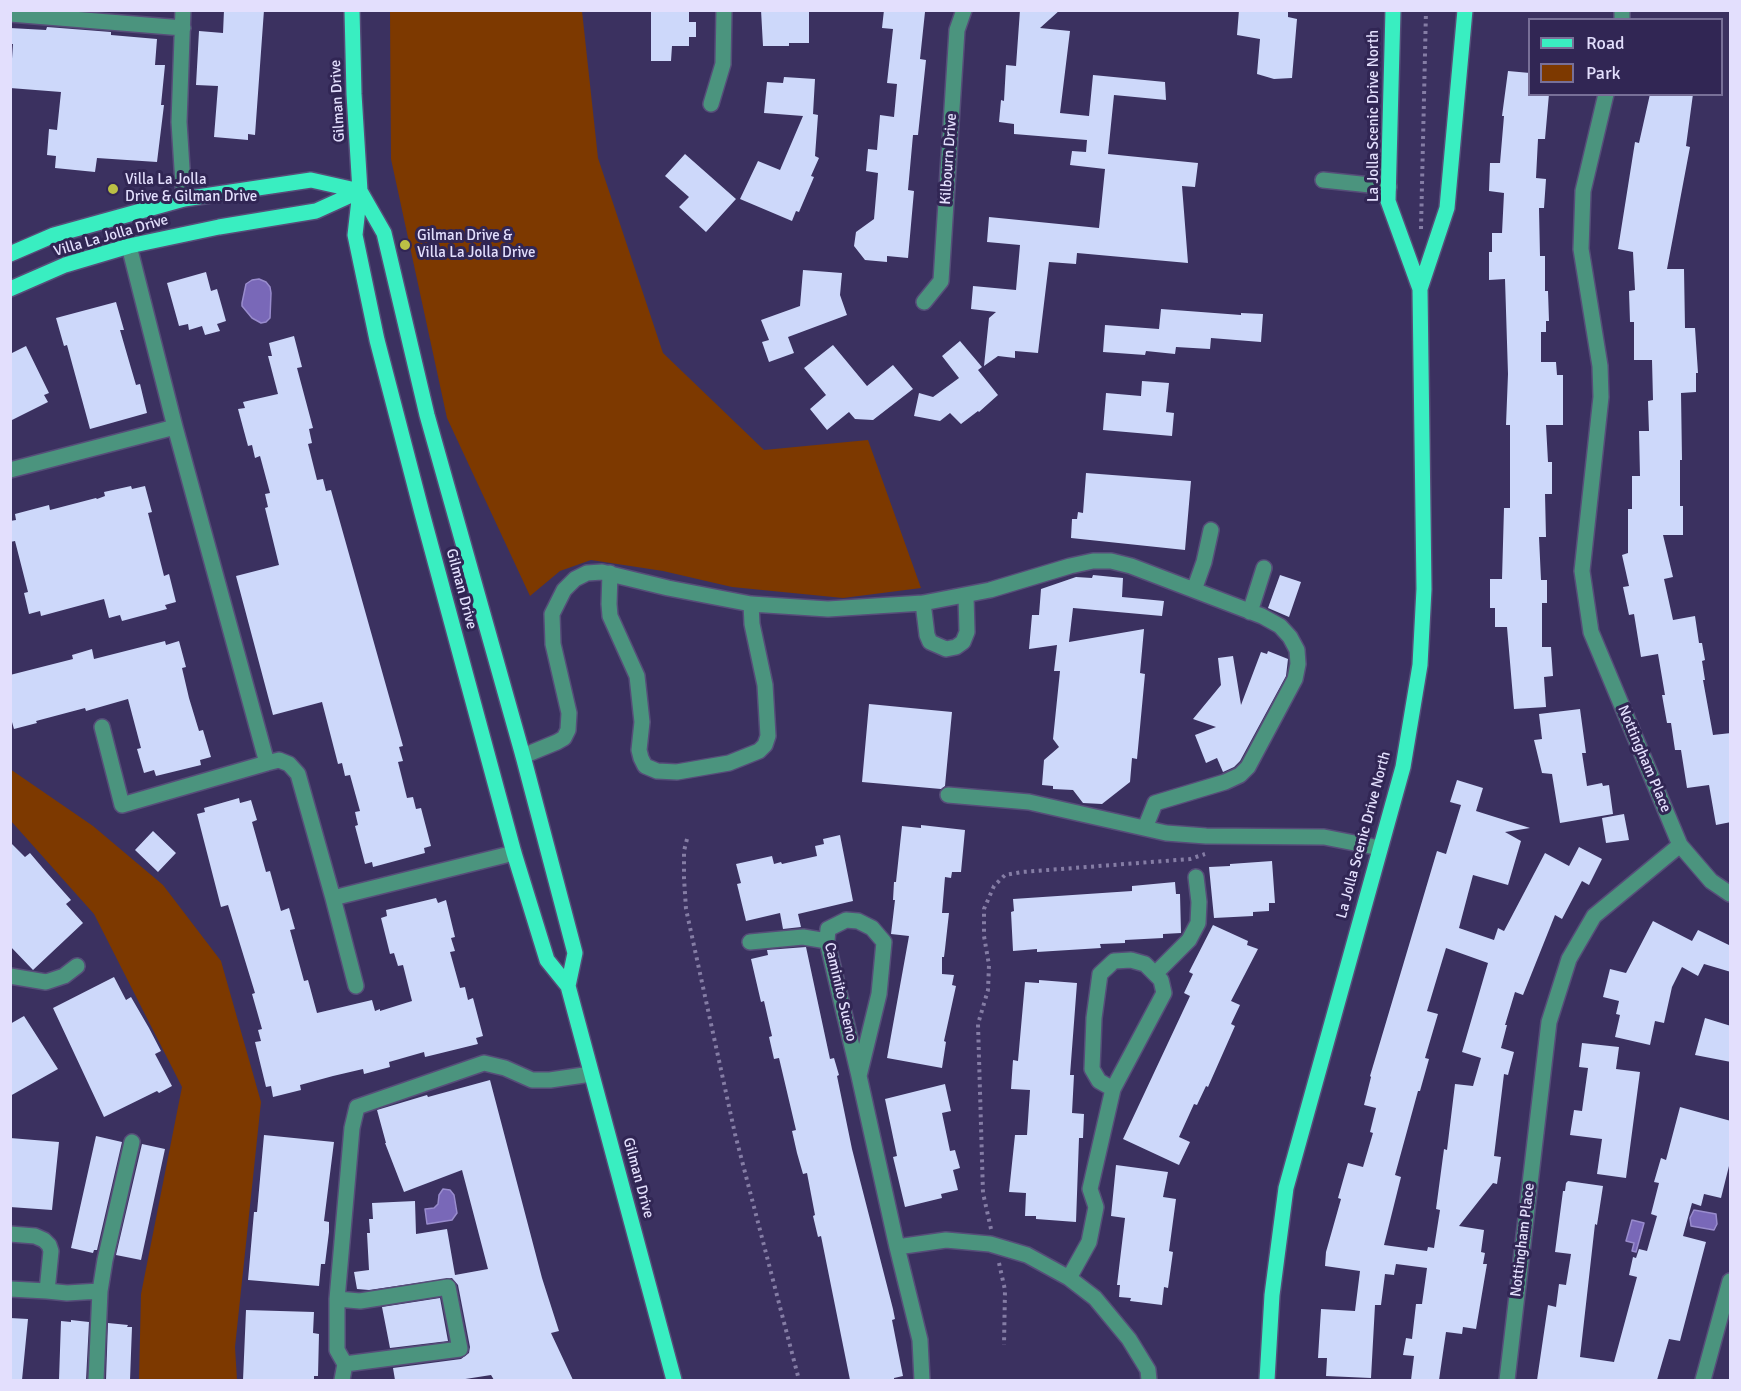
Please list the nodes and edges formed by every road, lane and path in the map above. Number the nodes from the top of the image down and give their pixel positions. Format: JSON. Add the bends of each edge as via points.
{"nodes":[{"id":1,"x":183,"y":10,"type":"edge"},
{"id":2,"x":352,"y":10,"type":"edge"},
{"id":3,"x":724,"y":10,"type":"edge"},
{"id":4,"x":964,"y":10,"type":"edge"},
{"id":5,"x":1393,"y":10,"type":"edge"},
{"id":6,"x":1426,"y":10,"type":"edge"},
{"id":7,"x":1465,"y":10,"type":"edge"},
{"id":8,"x":10,"y":14,"type":"edge"},
{"id":9,"x":183,"y":28,"type":"junction"},
{"id":10,"x":1606,"y":96,"type":"edge"},
{"id":11,"x":711,"y":104,"type":"dead end"},
{"id":12,"x":1323,"y":180,"type":"dead end"},
{"id":13,"x":1389,"y":187,"type":"junction"},
{"id":14,"x":360,"y":191,"type":"junction"},
{"id":15,"x":184,"y":199,"type":"junction"},
{"id":16,"x":1421,"y":231,"type":"dead end"},
{"id":17,"x":129,"y":246,"type":"junction"},
{"id":18,"x":10,"y":254,"type":"edge"},
{"id":19,"x":10,"y":289,"type":"edge"},
{"id":20,"x":1420,"y":289,"type":"junction"},
{"id":21,"x":924,"y":302,"type":"dead end"},
{"id":22,"x":175,"y":427,"type":"junction"},
{"id":23,"x":10,"y":470,"type":"edge"},
{"id":24,"x":1211,"y":530,"type":"dead end"},
{"id":25,"x":1264,"y":568,"type":"dead end"},
{"id":26,"x":610,"y":573,"type":"junction"},
{"id":27,"x":1194,"y":590,"type":"junction"},
{"id":28,"x":966,"y":596,"type":"junction"},
{"id":29,"x":923,"y":603,"type":"junction"},
{"id":30,"x":751,"y":604,"type":"junction"},
{"id":31,"x":1250,"y":612,"type":"junction"},
{"id":32,"x":102,"y":727,"type":"dead end"},
{"id":33,"x":523,"y":756,"type":"junction"},
{"id":34,"x":267,"y":763,"type":"junction"},
{"id":35,"x":948,"y":795,"type":"dead end"},
{"id":36,"x":1144,"y":828,"type":"junction"},
{"id":37,"x":687,"y":839,"type":"dead end"},
{"id":38,"x":1680,"y":845,"type":"junction"},
{"id":39,"x":1380,"y":848,"type":"junction"},
{"id":40,"x":514,"y":853,"type":"junction"},
{"id":41,"x":1207,"y":853,"type":"dead end"},
{"id":42,"x":1196,"y":877,"type":"dead end"},
{"id":43,"x":1731,"y":894,"type":"edge"},
{"id":44,"x":333,"y":898,"type":"junction"},
{"id":45,"x":827,"y":941,"type":"junction"},
{"id":46,"x":750,"y":942,"type":"dead end"},
{"id":47,"x":77,"y":966,"type":"dead end"},
{"id":48,"x":1155,"y":974,"type":"junction"},
{"id":49,"x":10,"y":976,"type":"edge"},
{"id":50,"x":356,"y":986,"type":"dead end"},
{"id":51,"x":568,"y":986,"type":"junction"},
{"id":52,"x":591,"y":1074,"type":"junction"},
{"id":53,"x":859,"y":1076,"type":"junction"},
{"id":54,"x":1113,"y":1089,"type":"junction"},
{"id":55,"x":132,"y":1142,"type":"dead end"},
{"id":56,"x":10,"y":1234,"type":"edge"},
{"id":57,"x":994,"y":1245,"type":"junction"},
{"id":58,"x":897,"y":1247,"type":"junction"},
{"id":59,"x":1069,"y":1278,"type":"junction"},
{"id":60,"x":1731,"y":1281,"type":"edge"},
{"id":61,"x":10,"y":1289,"type":"edge"},
{"id":62,"x":47,"y":1291,"type":"junction"},
{"id":63,"x":100,"y":1291,"type":"junction"},
{"id":64,"x":337,"y":1299,"type":"junction"},
{"id":65,"x":1005,"y":1346,"type":"dead end"},
{"id":66,"x":345,"y":1364,"type":"junction"},
{"id":67,"x":96,"y":1380,"type":"edge"},
{"id":68,"x":342,"y":1380,"type":"edge"},
{"id":69,"x":674,"y":1380,"type":"edge"},
{"id":70,"x":799,"y":1380,"type":"edge"},
{"id":71,"x":922,"y":1380,"type":"edge"},
{"id":72,"x":1149,"y":1380,"type":"edge"},
{"id":73,"x":1267,"y":1380,"type":"edge"},
{"id":74,"x":1507,"y":1380,"type":"edge"},
{"id":75,"x":1703,"y":1380,"type":"edge"}],
"edges":[{"from":1,"to":9,"type":"street"},
{"from":2,"to":14,"type":"main road","name":"Gilman Drive"},
{"from":3,"to":11,"type":"street","via":[[723,64]]},
{"from":4,"to":21,"type":"street","name":"Kilbourn Drive","via":[[957,30],[941,281]]},
{"from":5,"to":13,"type":"main road","name":"La Jolla Scenic Drive North"},
{"from":6,"to":16,"type":"path"},
{"from":7,"to":20,"type":"main road","name":"La Jolla Scenic Drive North","via":[[1447,208]]},
{"from":8,"to":9,"type":"street"},
{"from":9,"to":15,"type":"street","via":[[179,122]]},
{"from":10,"to":38,"type":"street","name":"Nottingham Place","via":[[1584,191],[1581,249],[1600,366],[1601,398],[1582,572],[1591,632]]},
{"from":12,"to":13,"type":"street"},
{"from":13,"to":20,"type":"main road","name":"La Jolla Scenic Drive North","via":[[1388,201]]},
{"from":14,"to":15,"type":"main road","name":"Villa La Jolla Drive","via":[[311,180]]},
{"from":14,"to":17,"type":"main road","name":"Villa La Jolla Drive","via":[[316,211]]},
{"from":14,"to":33,"type":"main road","name":"Gilman Drive","via":[[384,233],[427,415]]},
{"from":14,"to":40,"type":"main road","name":"Gilman Drive","via":[[356,236],[377,340]]},
{"from":15,"to":18,"type":"main road","name":"Villa La Jolla Drive","via":[[54,235]]},
{"from":17,"to":19,"type":"main road","name":"Villa La Jolla Drive","via":[[65,265]]},
{"from":17,"to":22,"type":"street"},
{"from":20,"to":39,"type":"main road","name":"La Jolla Scenic Drive North","via":[[1424,589],[1420,665],[1402,767]]},
{"from":22,"to":23,"type":"street"},
{"from":22,"to":34,"type":"street"},
{"from":24,"to":27,"type":"street"},
{"from":25,"to":31,"type":"street"},
{"from":26,"to":30,"type":"street"},
{"from":26,"to":30,"type":"street","via":[[610,616],[637,676],[642,722],[639,750],[645,766],[657,771],[677,772],[729,763],[765,745],[766,704]]},
{"from":26,"to":33,"type":"street","via":[[587,573],[575,579],[557,602],[552,614],[553,644],[569,713],[568,730],[564,738]]},
{"from":27,"to":28,"type":"street","via":[[1131,566],[1093,561]]},
{"from":27,"to":31,"type":"street"},
{"from":28,"to":29,"type":"street"},
{"from":28,"to":29,"type":"street","via":[[967,632],[963,642],[946,649],[930,642]]},
{"from":29,"to":30,"type":"street","via":[[828,609]]},
{"from":31,"to":36,"type":"street","via":[[1280,626],[1290,637],[1297,650],[1294,679],[1240,776],[1155,803]]},
{"from":32,"to":34,"type":"street","via":[[122,805]]},
{"from":33,"to":51,"type":"main road","name":"Gilman Drive","via":[[575,952]]},
{"from":34,"to":44,"type":"street","via":[[279,760],[298,774]]},
{"from":35,"to":36,"type":"street","via":[[1029,802]]},
{"from":36,"to":39,"type":"street","via":[[1206,836],[1332,837]]},
{"from":37,"to":70,"type":"path","via":[[687,909],[735,1134]]},
{"from":38,"to":43,"type":"street","via":[[1711,881]]},
{"from":38,"to":74,"type":"street","name":"Nottingham Place","via":[[1594,916],[1569,959],[1549,1022]]},
{"from":39,"to":73,"type":"main road","name":"La Jolla Scenic Drive North","via":[[1286,1188],[1272,1295]]},
{"from":40,"to":44,"type":"street"},
{"from":40,"to":51,"type":"main road","name":"Gilman Drive","via":[[547,960]]},
{"from":41,"to":57,"type":"path","via":[[1180,860],[1022,872],[1005,875],[994,886],[984,909],[988,990],[978,1024],[983,1193]]},
{"from":42,"to":48,"type":"street","via":[[1198,923],[1188,940]]},
{"from":44,"to":50,"type":"street"},
{"from":45,"to":46,"type":"street","via":[[803,937]]},
{"from":45,"to":53,"type":"street","name":"Caminito Sueno"},
{"from":45,"to":53,"type":"street","name":"Caminito Sueno","via":[[828,929],[846,920],[872,928],[884,942],[879,994]]},
{"from":47,"to":49,"type":"street","via":[[46,982]]},
{"from":48,"to":54,"type":"street","via":[[1164,993]]},
{"from":48,"to":54,"type":"street","via":[[1145,964],[1131,960],[1114,961],[1100,974],[1092,1069],[1099,1081]]},
{"from":51,"to":52,"type":"main road","name":"Gilman Drive"},
{"from":52,"to":64,"type":"street","via":[[532,1080],[484,1063],[357,1107]]},
{"from":52,"to":69,"type":"main road","name":"Gilman Drive"},
{"from":53,"to":58,"type":"street","name":"Caminito Sueno"},
{"from":54,"to":59,"type":"street","via":[[1090,1189],[1096,1207],[1089,1242]]},
{"from":55,"to":63,"type":"street"},
{"from":56,"to":62,"type":"street","via":[[35,1236],[49,1245]]},
{"from":57,"to":58,"type":"street","via":[[946,1240]]},
{"from":57,"to":59,"type":"street","via":[[1027,1255]]},
{"from":57,"to":65,"type":"path","via":[[1005,1290]]},
{"from":58,"to":71,"type":"street","name":"Caminito Sueno","via":[[920,1340]]},
{"from":59,"to":72,"type":"street","via":[[1095,1298],[1129,1339],[1148,1370]]},
{"from":60,"to":75,"type":"street"},
{"from":61,"to":62,"type":"street"},
{"from":62,"to":63,"type":"street"},
{"from":63,"to":67,"type":"street"},
{"from":64,"to":66,"type":"street","via":[[337,1350]]},
{"from":64,"to":66,"type":"street","via":[[360,1300],[448,1287],[460,1349]]},
{"from":66,"to":68,"type":"street"}]}
